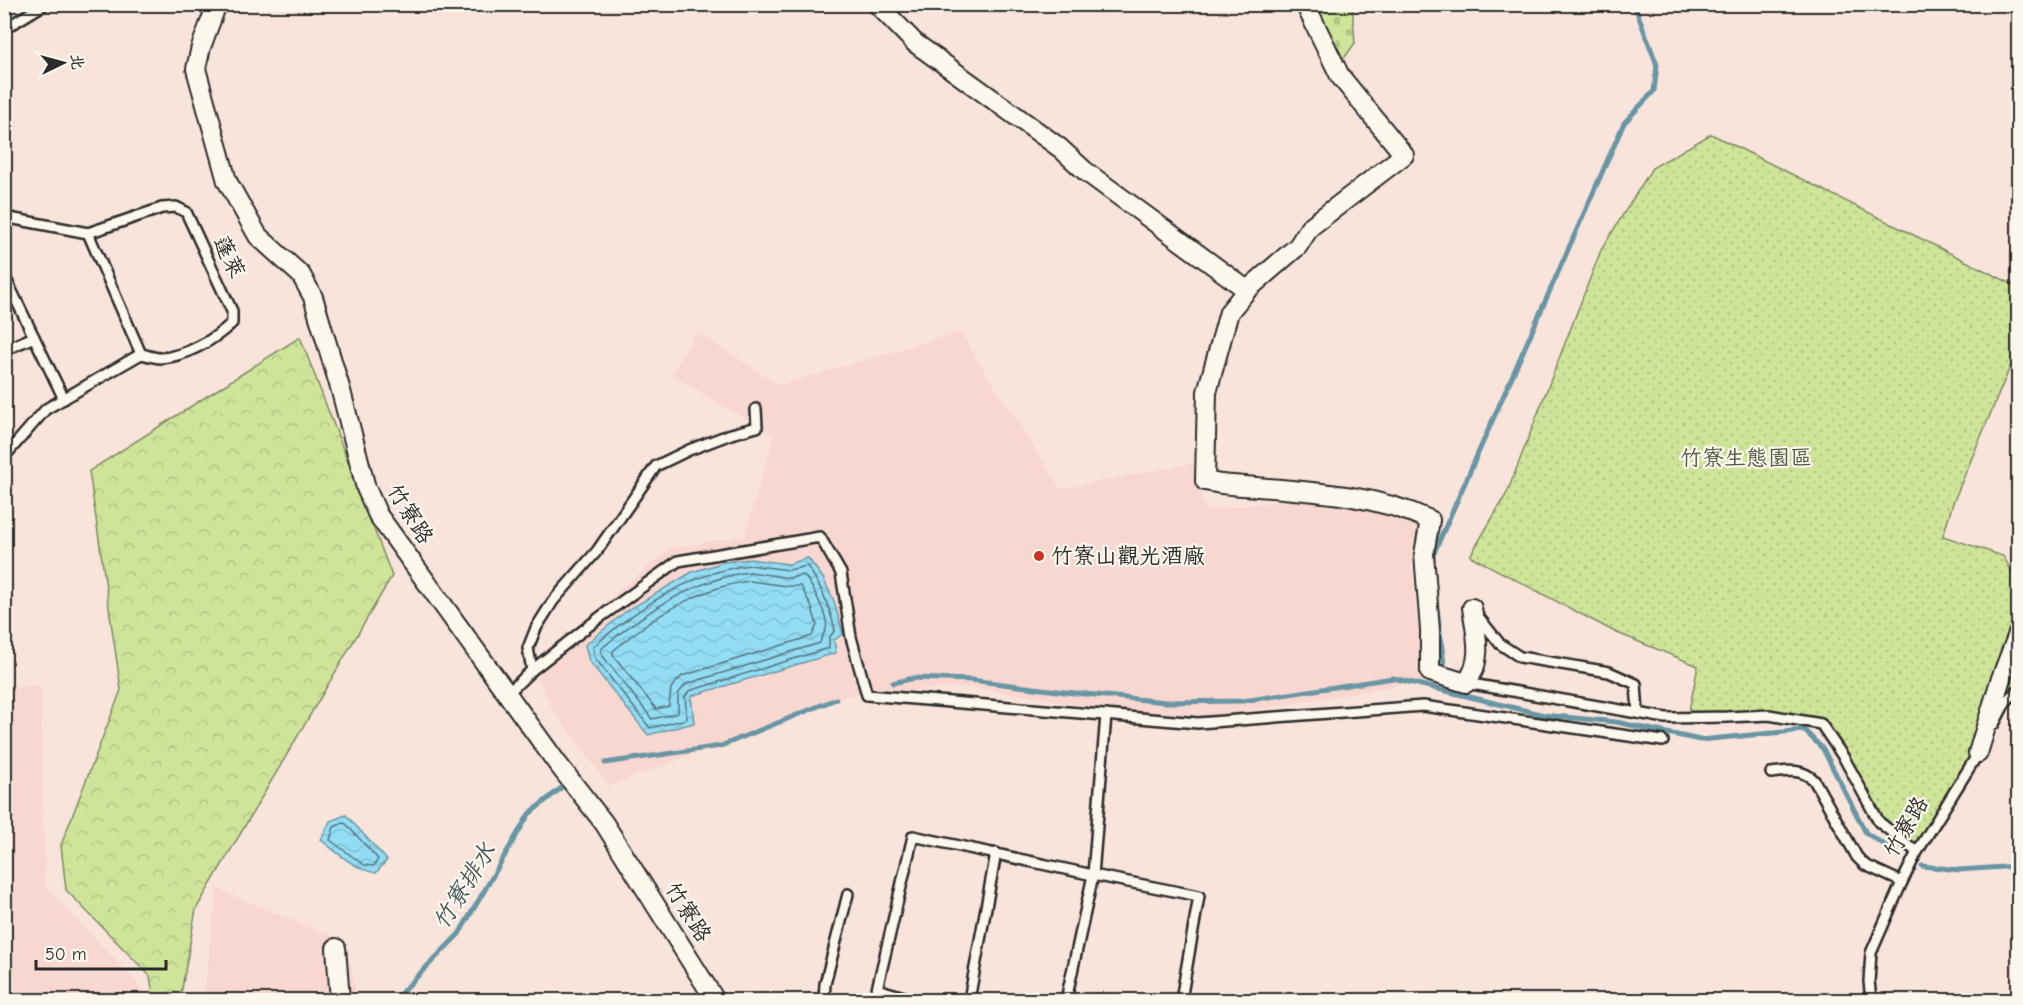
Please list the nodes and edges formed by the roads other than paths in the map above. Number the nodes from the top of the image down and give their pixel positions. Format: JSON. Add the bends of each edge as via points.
{"nodes":[{"id":1,"x":45,"y":4,"type":"edge"},
{"id":2,"x":217,"y":4,"type":"edge"},
{"id":3,"x":877,"y":4,"type":"edge"},
{"id":4,"x":1305,"y":4,"type":"edge"},
{"id":5,"x":32,"y":8,"type":"edge"},
{"id":6,"x":4,"y":28,"type":"edge"},
{"id":7,"x":4,"y":217,"type":"edge"},
{"id":8,"x":88,"y":233,"type":"junction"},
{"id":9,"x":4,"y":275,"type":"edge"},
{"id":10,"x":1247,"y":290,"type":"junction"},
{"id":11,"x":34,"y":337,"type":"junction"},
{"id":12,"x":4,"y":350,"type":"edge"},
{"id":13,"x":141,"y":354,"type":"junction"},
{"id":14,"x":64,"y":399,"type":"junction"},
{"id":15,"x":756,"y":409,"type":"dead end"},
{"id":16,"x":5,"y":456,"type":"edge"},
{"id":17,"x":1472,"y":608,"type":"joint"},
{"id":18,"x":2019,"y":634,"type":"edge"},
{"id":19,"x":532,"y":670,"type":"junction"},
{"id":20,"x":1466,"y":683,"type":"junction"},
{"id":21,"x":2019,"y":690,"type":"edge"},
{"id":22,"x":508,"y":693,"type":"junction"},
{"id":23,"x":1638,"y":713,"type":"junction"},
{"id":24,"x":1106,"y":715,"type":"junction"},
{"id":25,"x":1663,"y":741,"type":"dead end"},
{"id":26,"x":1978,"y":753,"type":"junction"},
{"id":27,"x":1771,"y":773,"type":"dead end"},
{"id":28,"x":1917,"y":852,"type":"junction"},
{"id":29,"x":996,"y":853,"type":"junction"},
{"id":30,"x":1093,"y":875,"type":"junction"},
{"id":31,"x":1902,"y":882,"type":"junction"},
{"id":32,"x":848,"y":894,"type":"dead end"},
{"id":33,"x":336,"y":948,"type":"dead end"},
{"id":34,"x":340,"y":1000,"type":"edge"},
{"id":35,"x":715,"y":1000,"type":"edge"},
{"id":36,"x":824,"y":1000,"type":"edge"},
{"id":37,"x":914,"y":1000,"type":"edge"},
{"id":38,"x":969,"y":1000,"type":"edge"},
{"id":39,"x":1066,"y":1000,"type":"edge"},
{"id":40,"x":1181,"y":1000,"type":"edge"},
{"id":41,"x":1871,"y":1000,"type":"edge"}],
"edges":[{"from":1,"to":5,"type":"lane"},
{"from":2,"to":22,"type":"street","name":"竹寮路","via":[[196,69],[227,181],[258,236],[301,275],[313,297],[366,488],[378,516]]},
{"from":3,"to":10,"type":"street","via":[[915,43],[1060,147],[1085,171]]},
{"from":4,"to":10,"type":"street","via":[[1340,76],[1404,155],[1310,227],[1298,246]]},
{"from":5,"to":6,"type":"lane"},
{"from":7,"to":8,"type":"lane","name":"蓬萊"},
{"from":8,"to":13,"type":"lane"},
{"from":8,"to":13,"type":"lane","name":"蓬萊","via":[[162,208],[176,207],[186,212],[232,312],[232,323],[220,334],[177,356],[157,358]]},
{"from":9,"to":11,"type":"lane"},
{"from":10,"to":20,"type":"street","via":[[1229,312],[1207,392],[1205,481],[1350,496],[1389,504],[1430,520],[1424,554],[1430,672]]},
{"from":11,"to":12,"type":"lane"},
{"from":11,"to":14,"type":"lane"},
{"from":13,"to":14,"type":"lane"},
{"from":14,"to":16,"type":"lane","via":[[46,409]]},
{"from":15,"to":19,"type":"lane","via":[[757,428],[731,434],[656,466],[597,551],[547,610],[528,648]]},
{"from":17,"to":20,"type":"street","via":[[1479,647],[1474,673]]},
{"from":17,"to":23,"type":"lane","via":[[1500,644],[1520,657],[1609,672],[1636,684]]},
{"from":18,"to":26,"type":"street"},
{"from":19,"to":22,"type":"lane"},
{"from":19,"to":24,"type":"lane","via":[[678,561],[820,537],[841,573],[851,637],[867,695]]},
{"from":20,"to":23,"type":"lane"},
{"from":21,"to":26,"type":"lane","name":"竹寮路","via":[[2006,701]]},
{"from":22,"to":35,"type":"street","name":"竹寮路","via":[[604,823]]},
{"from":23,"to":28,"type":"lane","via":[[1666,718],[1768,715],[1821,724],[1879,822]]},
{"from":24,"to":25,"type":"lane","via":[[1198,723],[1423,706]]},
{"from":24,"to":30,"type":"lane"},
{"from":26,"to":28,"type":"lane","name":"竹寮路"},
{"from":27,"to":31,"type":"lane","via":[[1806,773],[1814,780],[1857,857],[1865,865]]},
{"from":28,"to":31,"type":"lane","name":"竹寮路"},
{"from":29,"to":30,"type":"lane"},
{"from":29,"to":37,"type":"lane","via":[[913,836],[877,989]]},
{"from":29,"to":38,"type":"lane"},
{"from":30,"to":39,"type":"lane"},
{"from":30,"to":40,"type":"lane","via":[[1199,896]]},
{"from":31,"to":41,"type":"lane","name":"竹寮路","via":[[1871,953]]},
{"from":32,"to":36,"type":"lane"},
{"from":33,"to":34,"type":"street"}]}
